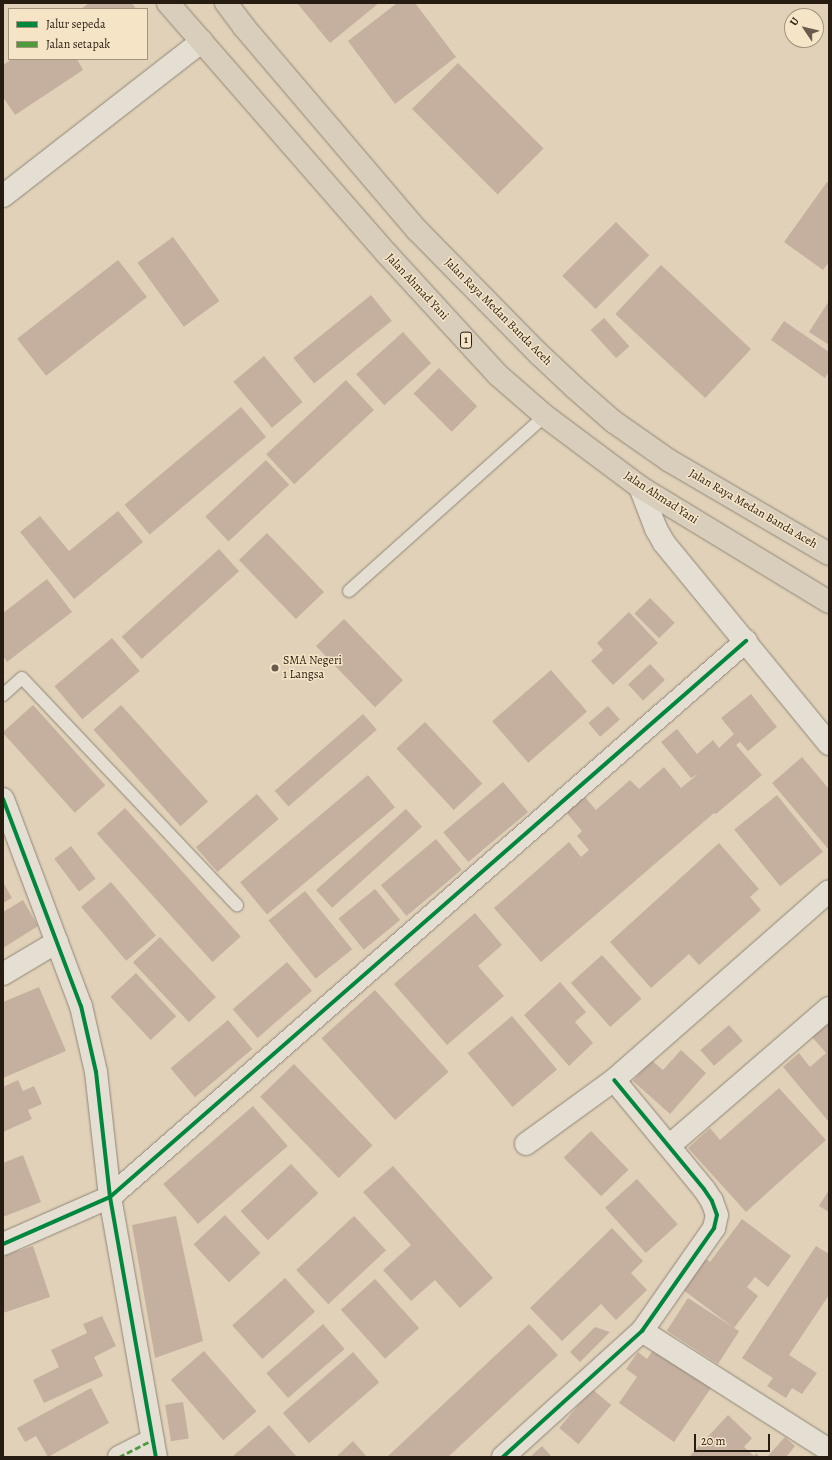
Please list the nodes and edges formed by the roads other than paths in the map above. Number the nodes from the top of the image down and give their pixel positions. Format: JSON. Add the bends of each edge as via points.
{"nodes":[{"id":1,"x":168,"y":3,"type":"edge"},
{"id":2,"x":226,"y":3,"type":"edge"},
{"id":3,"x":202,"y":41,"type":"junction"},
{"id":4,"x":3,"y":196,"type":"edge"},
{"id":5,"x":545,"y":416,"type":"junction"},
{"id":6,"x":640,"y":487,"type":"junction"},
{"id":7,"x":829,"y":554,"type":"edge"},
{"id":8,"x":350,"y":591,"type":"dead end"},
{"id":9,"x":829,"y":602,"type":"edge"},
{"id":10,"x":746,"y":641,"type":"junction"},
{"id":11,"x":3,"y":695,"type":"edge"},
{"id":12,"x":829,"y":744,"type":"edge"},
{"id":13,"x":3,"y":799,"type":"edge"},
{"id":14,"x":829,"y":891,"type":"edge"},
{"id":15,"x":237,"y":905,"type":"dead end"},
{"id":16,"x":57,"y":942,"type":"junction"},
{"id":17,"x":3,"y":974,"type":"edge"},
{"id":18,"x":829,"y":1008,"type":"edge"},
{"id":19,"x":614,"y":1080,"type":"junction"},
{"id":20,"x":526,"y":1144,"type":"dead end"},
{"id":21,"x":669,"y":1146,"type":"junction"},
{"id":22,"x":110,"y":1197,"type":"junction"},
{"id":23,"x":3,"y":1244,"type":"edge"},
{"id":24,"x":642,"y":1331,"type":"junction"},
{"id":25,"x":154,"y":1448,"type":"edge"},
{"id":26,"x":829,"y":1450,"type":"edge"},
{"id":27,"x":119,"y":1457,"type":"edge"},
{"id":28,"x":503,"y":1457,"type":"edge"}],
"edges":[{"from":1,"to":3,"type":"main road","name":"Jalan Ahmad Yani","number":"1"},
{"from":2,"to":7,"type":"main road","name":"Jalan Raya Medan Banda Aceh","via":[[417,230],[538,354],[575,388],[614,422],[670,461]]},
{"from":3,"to":4,"type":"street"},
{"from":3,"to":5,"type":"main road","name":"Jalan Ahmad Yani","number":"1","via":[[387,254],[498,374]]},
{"from":5,"to":6,"type":"main road","name":"Jalan Ahmad Yani","number":"1"},
{"from":5,"to":8,"type":"lane"},
{"from":6,"to":9,"type":"main road","name":"Jalan Ahmad Yani","number":"1"},
{"from":6,"to":10,"type":"street","via":[[664,543]]},
{"from":10,"to":12,"type":"street"},
{"from":10,"to":22,"type":"street"},
{"from":11,"to":15,"type":"lane","via":[[22,678]]},
{"from":13,"to":16,"type":"street"},
{"from":14,"to":19,"type":"street"},
{"from":16,"to":17,"type":"street"},
{"from":16,"to":22,"type":"street","via":[[80,1006],[96,1072]]},
{"from":18,"to":21,"type":"street"},
{"from":19,"to":20,"type":"street"},
{"from":19,"to":21,"type":"street"},
{"from":21,"to":24,"type":"street","via":[[704,1189],[717,1215],[714,1228],[707,1240]]},
{"from":22,"to":23,"type":"street"},
{"from":22,"to":25,"type":"street"},
{"from":24,"to":26,"type":"street"},
{"from":24,"to":28,"type":"street"},
{"from":25,"to":27,"type":"street"}]}
